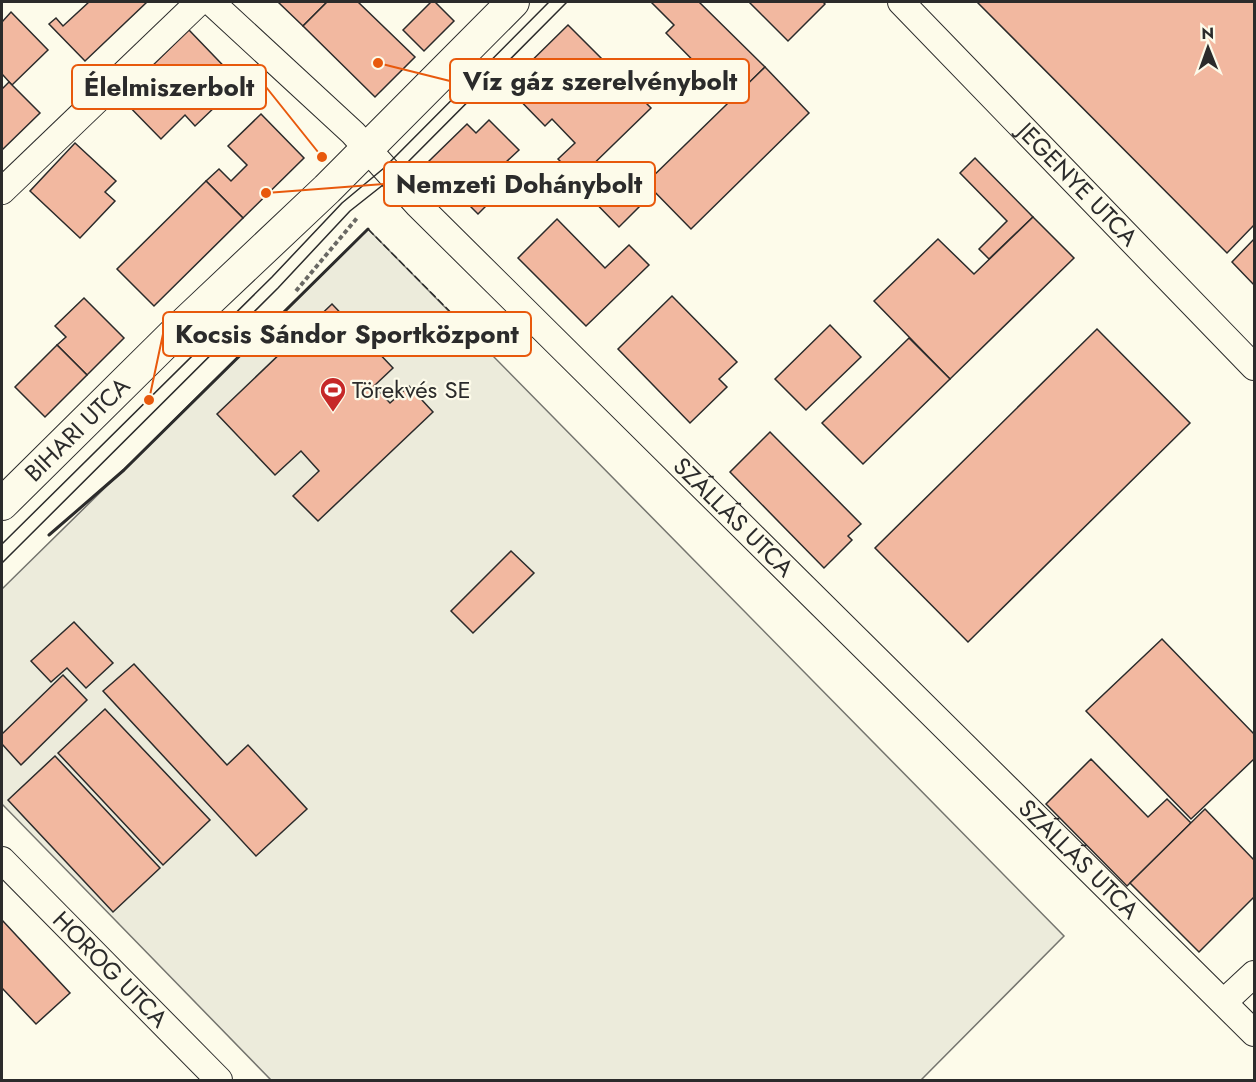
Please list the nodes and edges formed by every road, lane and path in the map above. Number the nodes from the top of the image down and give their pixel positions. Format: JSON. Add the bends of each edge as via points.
{"nodes":[{"id":1,"x":199,"y":2,"type":"edge"},
{"id":2,"x":212,"y":2,"type":"edge"},
{"id":3,"x":513,"y":2,"type":"edge"},
{"id":4,"x":901,"y":2,"type":"edge"},
{"id":5,"x":366,"y":147,"type":"junction"},
{"id":6,"x":2,"y":191,"type":"edge"},
{"id":7,"x":357,"y":218,"type":"dead end"},
{"id":8,"x":296,"y":291,"type":"dead end"},
{"id":9,"x":1254,"y":367,"type":"edge"},
{"id":10,"x":2,"y":504,"type":"edge"},
{"id":11,"x":2,"y":860,"type":"edge"},
{"id":12,"x":1254,"y":974,"type":"edge"},
{"id":13,"x":1225,"y":1001,"type":"junction"},
{"id":14,"x":1254,"y":1033,"type":"edge"},
{"id":15,"x":219,"y":1080,"type":"edge"}],
"edges":[{"from":1,"to":6,"type":"street"},
{"from":2,"to":5,"type":"street","name":"SZÁLLÁS UTCA"},
{"from":3,"to":5,"type":"street","name":"BIHARI UTCA"},
{"from":4,"to":9,"type":"street","name":"JEGENYE UTCA"},
{"from":5,"to":10,"type":"street","name":"BIHARI UTCA"},
{"from":5,"to":13,"type":"street","name":"SZÁLLÁS UTCA","via":[[426,214]]},
{"from":7,"to":8,"type":"path"},
{"from":11,"to":15,"type":"street","name":"HOROG UTCA"},
{"from":12,"to":13,"type":"street"},
{"from":13,"to":14,"type":"street","name":"SZÁLLÁS UTCA"}]}
